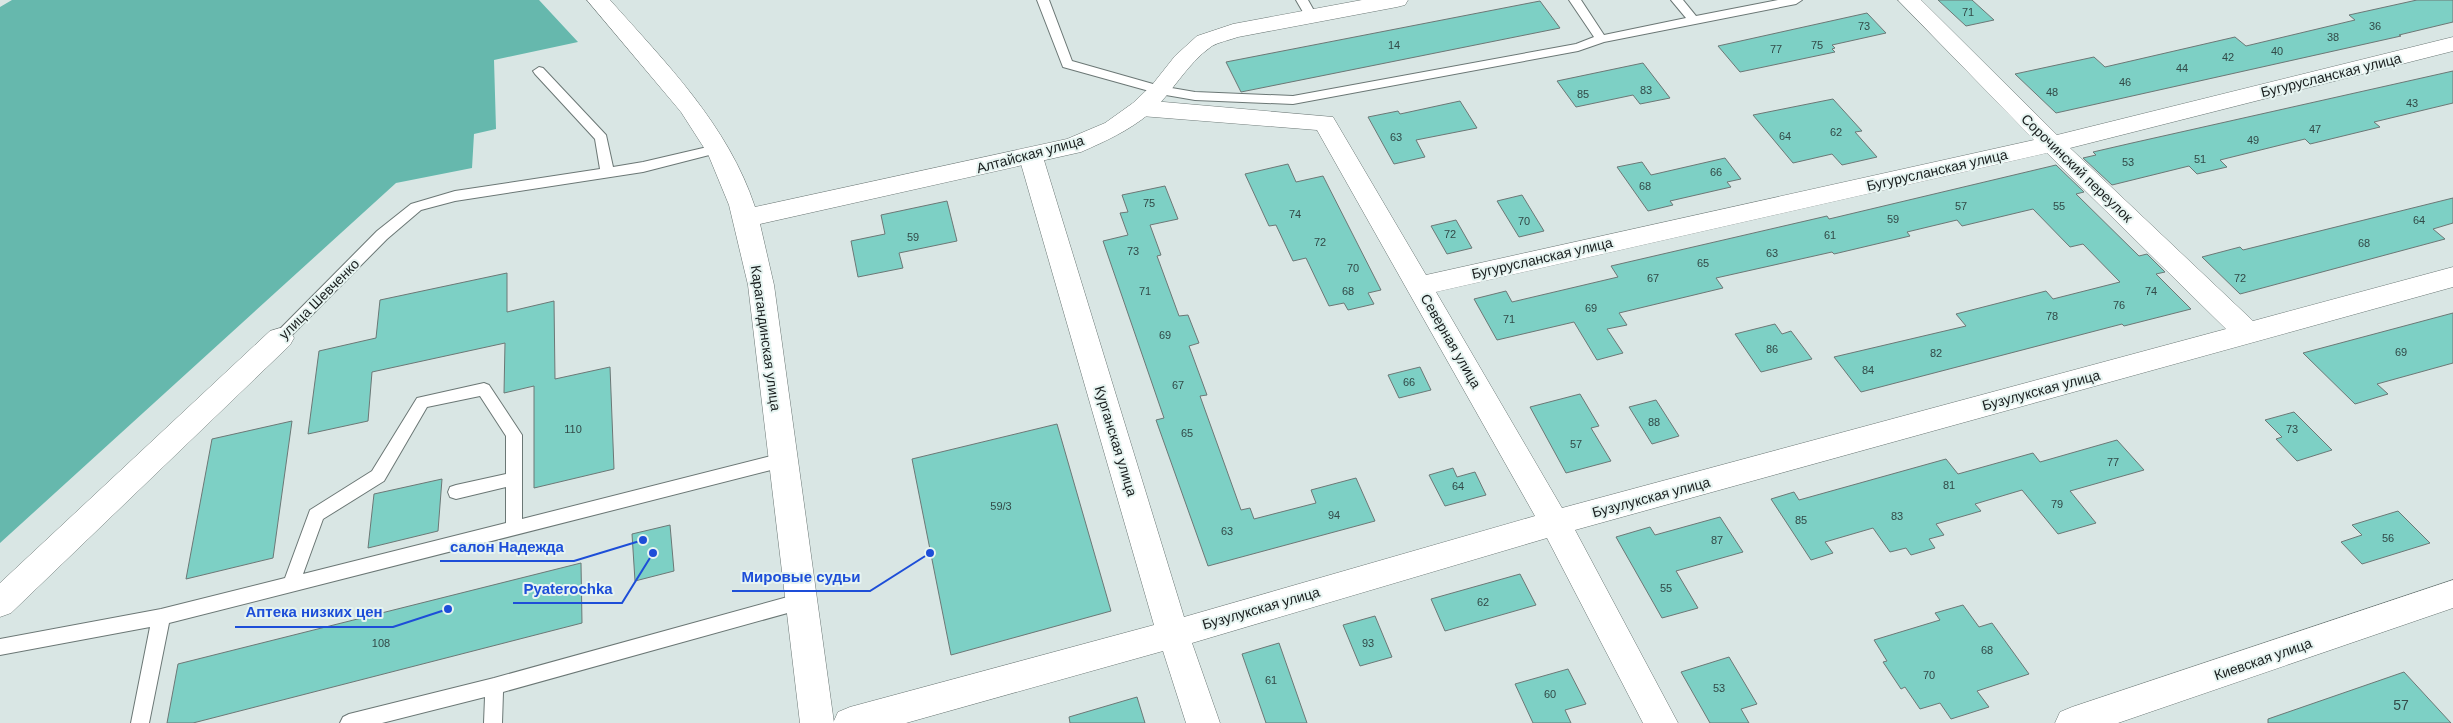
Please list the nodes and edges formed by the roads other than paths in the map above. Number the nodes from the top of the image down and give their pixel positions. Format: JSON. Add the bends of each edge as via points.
{"nodes":[{"id":1,"x":598,"y":0,"type":"edge"},
{"id":2,"x":1043,"y":0,"type":"edge"},
{"id":3,"x":1397,"y":0,"type":"edge"},
{"id":4,"x":1575,"y":0,"type":"edge"},
{"id":5,"x":1678,"y":0,"type":"edge"},
{"id":6,"x":1796,"y":0,"type":"edge"},
{"id":7,"x":1909,"y":0,"type":"edge"},
{"id":8,"x":1306,"y":8,"type":"edge"},
{"id":9,"x":1694,"y":20,"type":"junction"},
{"id":10,"x":1601,"y":38,"type":"junction"},
{"id":11,"x":2453,"y":44,"type":"edge"},
{"id":12,"x":539,"y":71,"type":"dead end"},
{"id":13,"x":1160,"y":90,"type":"junction"},
{"id":14,"x":1141,"y":108,"type":"junction"},
{"id":15,"x":2052,"y":144,"type":"junction"},
{"id":16,"x":716,"y":149,"type":"junction"},
{"id":17,"x":1031,"y":157,"type":"junction"},
{"id":18,"x":607,"y":173,"type":"junction"},
{"id":19,"x":746,"y":218,"type":"junction"},
{"id":20,"x":2453,"y":277,"type":"edge"},
{"id":21,"x":1419,"y":286,"type":"junction"},
{"id":22,"x":2248,"y":333,"type":"junction"},
{"id":23,"x":280,"y":338,"type":"joint"},
{"id":24,"x":784,"y":460,"type":"junction"},
{"id":25,"x":514,"y":478,"type":"junction"},
{"id":26,"x":456,"y":492,"type":"dead end"},
{"id":27,"x":1555,"y":523,"type":"junction"},
{"id":28,"x":514,"y":526,"type":"junction"},
{"id":29,"x":291,"y":584,"type":"junction"},
{"id":30,"x":2453,"y":594,"type":"edge"},
{"id":31,"x":802,"y":601,"type":"junction"},
{"id":32,"x":0,"y":603,"type":"edge"},
{"id":33,"x":161,"y":617,"type":"junction"},
{"id":34,"x":1173,"y":634,"type":"junction"},
{"id":35,"x":0,"y":647,"type":"edge"},
{"id":36,"x":494,"y":686,"type":"junction"},
{"id":37,"x":140,"y":723,"type":"edge"},
{"id":38,"x":349,"y":723,"type":"edge"},
{"id":39,"x":493,"y":723,"type":"edge"},
{"id":40,"x":817,"y":723,"type":"edge"},
{"id":41,"x":850,"y":723,"type":"edge"},
{"id":42,"x":1204,"y":723,"type":"edge"},
{"id":43,"x":1661,"y":723,"type":"edge"},
{"id":44,"x":2072,"y":723,"type":"edge"}],
"edges":[{"from":1,"to":16,"type":"street","name":"Карагандинская улица","via":[[700,119]]},
{"from":2,"to":13,"type":"lane","via":[[1067,64]]},
{"from":3,"to":8,"type":"street","name":"Алтайская улица"},
{"from":4,"to":10,"type":"lane"},
{"from":5,"to":9,"type":"lane"},
{"from":6,"to":9,"type":"lane"},
{"from":7,"to":15,"type":"street","name":"Сорочинский переулок"},
{"from":8,"to":13,"type":"street","name":"Алтайская улица","via":[[1205,42],[1183,61]]},
{"from":9,"to":10,"type":"lane"},
{"from":10,"to":13,"type":"lane","via":[[1578,47],[1293,100],[1195,96]]},
{"from":11,"to":15,"type":"street","name":"Бугурусланская улица"},
{"from":12,"to":18,"type":"lane","via":[[601,138]]},
{"from":13,"to":14,"type":"street","name":"Алтайская улица"},
{"from":14,"to":17,"type":"street","name":"Алтайская улица","via":[[1113,129],[1073,146]]},
{"from":14,"to":21,"type":"street","name":"Северная улица","via":[[1325,124]]},
{"from":15,"to":21,"type":"street","name":"Бугурусланская улица"},
{"from":15,"to":22,"type":"street","name":"Сорочинский переулок"},
{"from":16,"to":18,"type":"lane","name":"улица Шевченко"},
{"from":16,"to":19,"type":"street","name":"Карагандинская улица","via":[[732,179]]},
{"from":17,"to":19,"type":"street","name":"Алтайская улица"},
{"from":17,"to":34,"type":"street","name":"Курганская улица"},
{"from":18,"to":23,"type":"lane","name":"улица Шевченко","via":[[455,196],[416,207],[382,235]]},
{"from":19,"to":24,"type":"street","name":"Карагандинская улица","via":[[760,285]]},
{"from":20,"to":22,"type":"street","name":"Бузулукская улица"},
{"from":21,"to":27,"type":"street","name":"Северная улица"},
{"from":22,"to":27,"type":"street","name":"Бузулукская улица"},
{"from":23,"to":32,"type":"street","name":"улица Шевченко"},
{"from":24,"to":28,"type":"lane"},
{"from":24,"to":31,"type":"street","name":"Карагандинская улица"},
{"from":25,"to":26,"type":"lane"},
{"from":25,"to":28,"type":"lane"},
{"from":25,"to":29,"type":"lane","via":[[514,435],[484,389],[422,402],[378,476],[316,515]]},
{"from":27,"to":34,"type":"street","name":"Бузулукская улица"},
{"from":27,"to":43,"type":"street","name":"Северная улица"},
{"from":28,"to":29,"type":"lane"},
{"from":29,"to":33,"type":"lane"},
{"from":30,"to":44,"type":"street","name":"Киевская улица"},
{"from":31,"to":36,"type":"lane"},
{"from":31,"to":40,"type":"street","name":"Карагандинская улица"},
{"from":33,"to":35,"type":"lane"},
{"from":33,"to":37,"type":"lane"},
{"from":34,"to":41,"type":"street","name":"Бузулукская улица"},
{"from":34,"to":42,"type":"street","name":"Курганская улица"},
{"from":36,"to":38,"type":"lane"},
{"from":36,"to":39,"type":"lane"}]}
